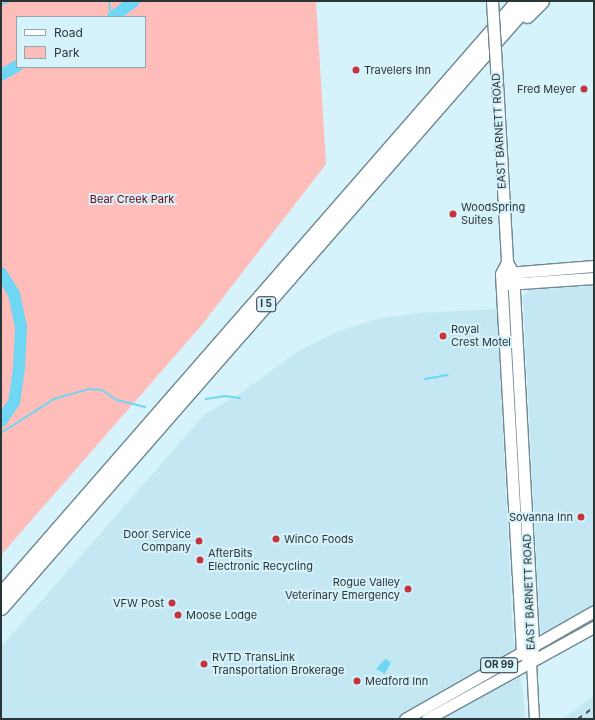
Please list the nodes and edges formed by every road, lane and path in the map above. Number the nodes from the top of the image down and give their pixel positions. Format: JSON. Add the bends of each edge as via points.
{"nodes":[{"id":1,"x":492,"y":1,"type":"edge"},
{"id":2,"x":511,"y":1,"type":"edge"},
{"id":3,"x":517,"y":1,"type":"edge"},
{"id":4,"x":530,"y":1,"type":"edge"},
{"id":5,"x":542,"y":1,"type":"edge"},
{"id":6,"x":480,"y":44,"type":"junction"},
{"id":7,"x":480,"y":59,"type":"junction"},
{"id":8,"x":507,"y":262,"type":"junction"},
{"id":9,"x":594,"y":266,"type":"edge"},
{"id":10,"x":513,"y":278,"type":"junction"},
{"id":11,"x":594,"y":278,"type":"edge"},
{"id":12,"x":502,"y":279,"type":"junction"},
{"id":13,"x":514,"y":513,"type":"junction"},
{"id":14,"x":528,"y":556,"type":"junction"},
{"id":15,"x":1,"y":593,"type":"edge"},
{"id":16,"x":1,"y":608,"type":"edge"},
{"id":17,"x":594,"y":611,"type":"edge"},
{"id":18,"x":594,"y":619,"type":"edge"},
{"id":19,"x":594,"y":627,"type":"edge"},
{"id":20,"x":581,"y":635,"type":"junction"},
{"id":21,"x":533,"y":646,"type":"junction"},
{"id":22,"x":522,"y":652,"type":"junction"},
{"id":23,"x":530,"y":662,"type":"junction"},
{"id":24,"x":405,"y":719,"type":"edge"},
{"id":25,"x":427,"y":719,"type":"edge"},
{"id":26,"x":534,"y":719,"type":"edge"}],
"edges":[{"from":1,"to":8,"type":"main road","name":"EAST BARNETT ROAD","bridge":true},
{"from":2,"to":6,"type":"highway"},
{"from":3,"to":6,"type":"highway","number":"I 5"},
{"from":4,"to":7,"type":"highway","number":"I 5"},
{"from":5,"to":7,"type":"highway"},
{"from":6,"to":15,"type":"highway","number":"I 5"},
{"from":7,"to":16,"type":"highway","number":"I 5"},
{"from":8,"to":10,"type":"main road","name":"EAST BARNETT ROAD"},
{"from":8,"to":12,"type":"main road","name":"EAST BARNETT ROAD"},
{"from":9,"to":10,"type":"main road"},
{"from":10,"to":11,"type":"main road"},
{"from":10,"to":12,"type":"main road"},
{"from":10,"to":14,"type":"main road","name":"EAST BARNETT ROAD"},
{"from":12,"to":13,"type":"main road","name":"EAST BARNETT ROAD"},
{"from":13,"to":14,"type":"main road","via":[[521,524],[522,553]]},
{"from":13,"to":22,"type":"main road","name":"EAST BARNETT ROAD"},
{"from":14,"to":21,"type":"main road","name":"EAST BARNETT ROAD"},
{"from":17,"to":21,"type":"main road","number":"OR 99"},
{"from":18,"to":20,"type":"main road"},
{"from":19,"to":20,"type":"main road","number":"OR 99"},
{"from":20,"to":23,"type":"main road","number":"OR 99"},
{"from":21,"to":22,"type":"main road","number":"OR 99"},
{"from":21,"to":23,"type":"main road","name":"EAST BARNETT ROAD"},
{"from":22,"to":23,"type":"main road","name":"EAST BARNETT ROAD"},
{"from":22,"to":24,"type":"main road","number":"OR 99"},
{"from":23,"to":25,"type":"main road","number":"OR 99"},
{"from":23,"to":26,"type":"street"}]}
